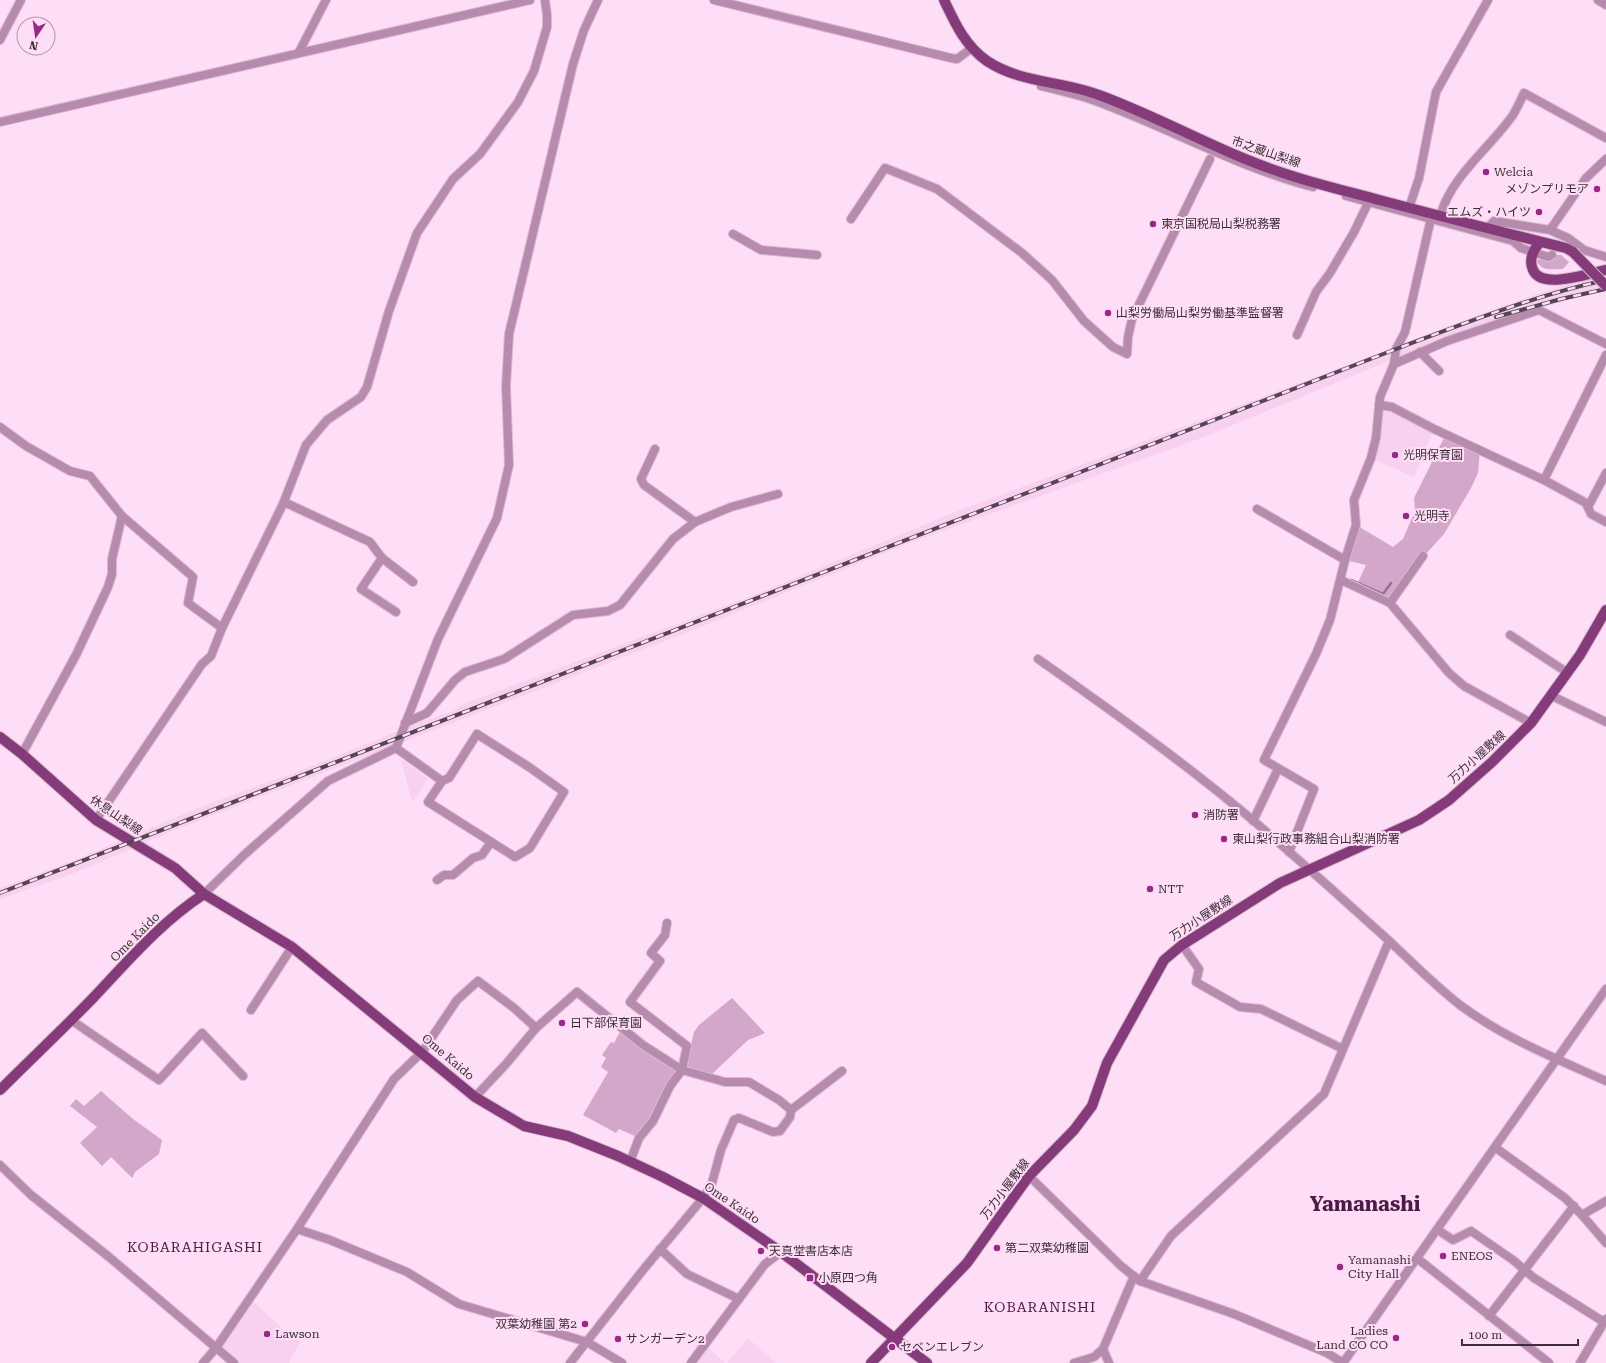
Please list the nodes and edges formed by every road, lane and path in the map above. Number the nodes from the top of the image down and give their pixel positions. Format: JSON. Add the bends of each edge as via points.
{"nodes":[{"id":1,"x":21,"y":0,"type":"edge"},
{"id":2,"x":326,"y":0,"type":"edge"},
{"id":3,"x":530,"y":0,"type":"edge"},
{"id":4,"x":545,"y":0,"type":"edge"},
{"id":5,"x":598,"y":0,"type":"edge"},
{"id":6,"x":714,"y":0,"type":"edge"},
{"id":7,"x":944,"y":0,"type":"edge"},
{"id":8,"x":1488,"y":0,"type":"edge"},
{"id":9,"x":1598,"y":0,"type":"edge"},
{"id":10,"x":1606,"y":5,"type":"edge"},
{"id":11,"x":0,"y":40,"type":"edge"},
{"id":12,"x":972,"y":48,"type":"junction"},
{"id":13,"x":299,"y":52,"type":"junction"},
{"id":14,"x":1040,"y":86,"type":"dead end"},
{"id":15,"x":0,"y":122,"type":"edge"},
{"id":16,"x":1606,"y":138,"type":"edge"},
{"id":17,"x":1210,"y":159,"type":"dead end"},
{"id":18,"x":1606,"y":159,"type":"edge"},
{"id":19,"x":1369,"y":200,"type":"junction"},
{"id":20,"x":1409,"y":208,"type":"junction"},
{"id":21,"x":1434,"y":217,"type":"junction"},
{"id":22,"x":851,"y":219,"type":"dead end"},
{"id":23,"x":1487,"y":228,"type":"junction"},
{"id":24,"x":1550,"y":230,"type":"junction"},
{"id":25,"x":733,"y":234,"type":"dead end"},
{"id":26,"x":1540,"y":242,"type":"junction"},
{"id":27,"x":1533,"y":253,"type":"junction"},
{"id":28,"x":817,"y":254,"type":"dead end"},
{"id":29,"x":1552,"y":255,"type":"dead end"},
{"id":30,"x":1606,"y":257,"type":"edge"},
{"id":31,"x":1606,"y":270,"type":"edge"},
{"id":32,"x":1606,"y":286,"type":"edge"},
{"id":33,"x":1297,"y":335,"type":"dead end"},
{"id":34,"x":1606,"y":344,"type":"edge"},
{"id":35,"x":1420,"y":352,"type":"junction"},
{"id":36,"x":1606,"y":355,"type":"edge"},
{"id":37,"x":1394,"y":364,"type":"junction"},
{"id":38,"x":1439,"y":371,"type":"dead end"},
{"id":39,"x":1379,"y":405,"type":"junction"},
{"id":40,"x":0,"y":427,"type":"edge"},
{"id":41,"x":655,"y":449,"type":"dead end"},
{"id":42,"x":1606,"y":473,"type":"edge"},
{"id":43,"x":1544,"y":480,"type":"junction"},
{"id":44,"x":778,"y":494,"type":"dead end"},
{"id":45,"x":284,"y":502,"type":"junction"},
{"id":46,"x":1588,"y":507,"type":"junction"},
{"id":47,"x":1257,"y":509,"type":"dead end"},
{"id":48,"x":122,"y":516,"type":"junction"},
{"id":49,"x":695,"y":522,"type":"junction"},
{"id":50,"x":1606,"y":522,"type":"edge"},
{"id":51,"x":1423,"y":556,"type":"dead end"},
{"id":52,"x":382,"y":558,"type":"junction"},
{"id":53,"x":1345,"y":560,"type":"junction"},
{"id":54,"x":1341,"y":580,"type":"junction"},
{"id":55,"x":413,"y":582,"type":"dead end"},
{"id":56,"x":1390,"y":604,"type":"junction"},
{"id":57,"x":1606,"y":610,"type":"edge"},
{"id":58,"x":396,"y":612,"type":"dead end"},
{"id":59,"x":222,"y":628,"type":"junction"},
{"id":60,"x":1510,"y":635,"type":"dead end"},
{"id":61,"x":1038,"y":659,"type":"dead end"},
{"id":62,"x":1568,"y":673,"type":"junction"},
{"id":63,"x":1552,"y":696,"type":"junction"},
{"id":64,"x":1606,"y":722,"type":"edge"},
{"id":65,"x":405,"y":723,"type":"junction"},
{"id":66,"x":1531,"y":723,"type":"junction"},
{"id":67,"x":0,"y":737,"type":"edge"},
{"id":68,"x":396,"y":748,"type":"junction"},
{"id":69,"x":22,"y":754,"type":"junction"},
{"id":70,"x":1278,"y":769,"type":"junction"},
{"id":71,"x":442,"y":781,"type":"junction"},
{"id":72,"x":96,"y":820,"type":"junction"},
{"id":73,"x":1253,"y":821,"type":"junction"},
{"id":74,"x":491,"y":842,"type":"junction"},
{"id":75,"x":1289,"y":852,"type":"junction"},
{"id":76,"x":1309,"y":869,"type":"junction"},
{"id":77,"x":437,"y":880,"type":"dead end"},
{"id":78,"x":204,"y":894,"type":"junction"},
{"id":79,"x":666,"y":923,"type":"dead end"},
{"id":80,"x":1389,"y":941,"type":"junction"},
{"id":81,"x":1182,"y":945,"type":"junction"},
{"id":82,"x":292,"y":948,"type":"junction"},
{"id":83,"x":1606,"y":990,"type":"edge"},
{"id":84,"x":251,"y":1010,"type":"dead end"},
{"id":85,"x":71,"y":1020,"type":"junction"},
{"id":86,"x":536,"y":1028,"type":"junction"},
{"id":87,"x":1343,"y":1049,"type":"junction"},
{"id":88,"x":422,"y":1052,"type":"junction"},
{"id":89,"x":1558,"y":1059,"type":"junction"},
{"id":90,"x":682,"y":1070,"type":"junction"},
{"id":91,"x":842,"y":1071,"type":"dead end"},
{"id":92,"x":243,"y":1076,"type":"dead end"},
{"id":93,"x":1606,"y":1081,"type":"edge"},
{"id":94,"x":0,"y":1090,"type":"edge"},
{"id":95,"x":475,"y":1097,"type":"junction"},
{"id":96,"x":791,"y":1110,"type":"junction"},
{"id":97,"x":1496,"y":1148,"type":"junction"},
{"id":98,"x":630,"y":1162,"type":"junction"},
{"id":99,"x":0,"y":1165,"type":"edge"},
{"id":100,"x":1028,"y":1176,"type":"junction"},
{"id":101,"x":703,"y":1198,"type":"junction"},
{"id":102,"x":1606,"y":1201,"type":"edge"},
{"id":103,"x":1574,"y":1206,"type":"junction"},
{"id":104,"x":1582,"y":1215,"type":"junction"},
{"id":105,"x":297,"y":1230,"type":"junction"},
{"id":106,"x":1438,"y":1230,"type":"junction"},
{"id":107,"x":1606,"y":1243,"type":"edge"},
{"id":108,"x":660,"y":1249,"type":"junction"},
{"id":109,"x":781,"y":1252,"type":"junction"},
{"id":110,"x":1418,"y":1259,"type":"junction"},
{"id":111,"x":1525,"y":1270,"type":"junction"},
{"id":112,"x":1137,"y":1278,"type":"junction"},
{"id":113,"x":739,"y":1299,"type":"junction"},
{"id":114,"x":1489,"y":1316,"type":"junction"},
{"id":115,"x":1605,"y":1320,"type":"edge"},
{"id":116,"x":894,"y":1338,"type":"junction"},
{"id":117,"x":587,"y":1342,"type":"junction"},
{"id":118,"x":216,"y":1348,"type":"junction"},
{"id":119,"x":1103,"y":1349,"type":"junction"},
{"id":120,"x":203,"y":1363,"type":"edge"},
{"id":121,"x":234,"y":1363,"type":"edge"},
{"id":122,"x":570,"y":1363,"type":"edge"},
{"id":123,"x":622,"y":1363,"type":"edge"},
{"id":124,"x":691,"y":1363,"type":"edge"},
{"id":125,"x":871,"y":1363,"type":"edge"},
{"id":126,"x":927,"y":1363,"type":"edge"},
{"id":127,"x":1074,"y":1363,"type":"edge"},
{"id":128,"x":1109,"y":1363,"type":"edge"},
{"id":129,"x":1343,"y":1363,"type":"edge"},
{"id":130,"x":1549,"y":1363,"type":"edge"},
{"id":131,"x":1580,"y":1363,"type":"edge"}],
"edges":[{"from":1,"to":11,"type":"street"},
{"from":2,"to":13,"type":"street"},
{"from":3,"to":13,"type":"street"},
{"from":4,"to":45,"type":"street","via":[[547,27],[534,71],[518,102],[480,154],[453,179],[417,233],[391,304],[367,387],[361,397],[327,420],[306,445]]},
{"from":5,"to":65,"type":"street","via":[[584,30],[573,64],[509,334],[506,386],[509,465],[503,497],[497,518],[438,640]]},
{"from":6,"to":12,"type":"street","via":[[951,58],[957,59]]},
{"from":7,"to":12,"type":"main road","name":"市之蔵山梨線","via":[[958,31]]},
{"from":8,"to":20,"type":"street","via":[[1436,92],[1420,178]]},
{"from":9,"to":10,"type":"street"},
{"from":12,"to":19,"type":"main road","name":"市之蔵山梨線","via":[[1004,70],[1097,94],[1222,150],[1283,173]]},
{"from":13,"to":15,"type":"street"},
{"from":14,"to":19,"type":"street","via":[[1108,106],[1270,174]]},
{"from":16,"to":21,"type":"street","via":[[1524,93],[1513,115],[1453,186]]},
{"from":17,"to":22,"type":"street","via":[[1132,320],[1127,354],[1113,347],[1084,321],[1052,280],[1034,263],[937,189],[885,168]]},
{"from":18,"to":24,"type":"street","via":[[1586,178]]},
{"from":19,"to":20,"type":"main road","name":"市之蔵山梨線"},
{"from":19,"to":21,"type":"street"},
{"from":19,"to":33,"type":"street","via":[[1354,232],[1316,292]]},
{"from":20,"to":21,"type":"main road","name":"市之蔵山梨線"},
{"from":21,"to":23,"type":"main road","name":"市之蔵山梨線"},
{"from":21,"to":27,"type":"street","via":[[1513,241],[1520,248]]},
{"from":21,"to":37,"type":"street","via":[[1405,332],[1396,349]]},
{"from":23,"to":24,"type":"street","via":[[1494,221]]},
{"from":23,"to":26,"type":"main road","name":"市之蔵山梨線"},
{"from":24,"to":30,"type":"street","via":[[1568,238],[1584,250]]},
{"from":25,"to":28,"type":"street","via":[[761,250]]},
{"from":26,"to":27,"type":"main road"},
{"from":26,"to":32,"type":"main road","name":"市之蔵山梨線","bridge":true,"via":[[1573,252]]},
{"from":27,"to":29,"type":"street","via":[[1548,257]]},
{"from":27,"to":31,"type":"main road","via":[[1533,270],[1543,280],[1557,280]]},
{"from":34,"to":35,"type":"street","via":[[1539,310]]},
{"from":35,"to":37,"type":"street"},
{"from":35,"to":38,"type":"street"},
{"from":36,"to":43,"type":"street"},
{"from":37,"to":39,"type":"street"},
{"from":39,"to":43,"type":"street","via":[[1392,406],[1434,430]]},
{"from":39,"to":53,"type":"street","via":[[1376,438],[1354,500],[1356,525]]},
{"from":40,"to":48,"type":"street","via":[[26,446],[70,471],[90,476]]},
{"from":41,"to":49,"type":"street","via":[[641,479],[644,485]]},
{"from":42,"to":46,"type":"street"},
{"from":43,"to":46,"type":"street","via":[[1586,503]]},
{"from":44,"to":49,"type":"street","via":[[731,507]]},
{"from":45,"to":52,"type":"street","via":[[370,542]]},
{"from":45,"to":59,"type":"street"},
{"from":46,"to":50,"type":"street","via":[[1591,514]]},
{"from":47,"to":53,"type":"street"},
{"from":48,"to":59,"type":"street","via":[[193,577],[188,603]]},
{"from":48,"to":69,"type":"street","via":[[108,587],[76,655]]},
{"from":49,"to":65,"type":"street","via":[[673,539],[620,605],[608,611],[574,616],[504,658],[465,672],[427,713]]},
{"from":51,"to":56,"type":"street"},
{"from":52,"to":55,"type":"street"},
{"from":52,"to":58,"type":"street","via":[[361,589]]},
{"from":53,"to":54,"type":"street"},
{"from":54,"to":56,"type":"street"},
{"from":54,"to":70,"type":"street","via":[[1330,620],[1316,654],[1264,760]]},
{"from":56,"to":66,"type":"street","via":[[1448,673],[1464,686]]},
{"from":57,"to":62,"type":"main road","name":"万力小屋敷線"},
{"from":59,"to":72,"type":"street","via":[[211,656],[202,664]]},
{"from":60,"to":62,"type":"street"},
{"from":61,"to":73,"type":"street","via":[[1131,725]]},
{"from":62,"to":63,"type":"main road","name":"万力小屋敷線"},
{"from":63,"to":64,"type":"street"},
{"from":63,"to":66,"type":"main road","name":"万力小屋敷線"},
{"from":65,"to":68,"type":"street"},
{"from":66,"to":76,"type":"main road","name":"万力小屋敷線","via":[[1449,800],[1419,820]]},
{"from":67,"to":69,"type":"main road","name":"休息山梨線"},
{"from":68,"to":71,"type":"street"},
{"from":68,"to":78,"type":"street","via":[[328,781]]},
{"from":69,"to":72,"type":"main road","name":"休息山梨線"},
{"from":70,"to":73,"type":"street"},
{"from":70,"to":75,"type":"street","via":[[1314,789]]},
{"from":71,"to":74,"type":"street","via":[[428,802]]},
{"from":71,"to":74,"type":"street","via":[[450,778],[477,734],[564,792],[530,848],[515,857]]},
{"from":72,"to":78,"type":"main road","name":"休息山梨線","via":[[175,868]]},
{"from":73,"to":75,"type":"street"},
{"from":74,"to":77,"type":"street","via":[[482,855],[473,858],[453,875],[444,875]]},
{"from":75,"to":76,"type":"street"},
{"from":76,"to":80,"type":"street"},
{"from":76,"to":81,"type":"main road","name":"万力小屋敷線","via":[[1280,883]]},
{"from":78,"to":82,"type":"main road","name":"Ome Kaido"},
{"from":78,"to":85,"type":"main road","name":"Ome Kaido","via":[[158,930]]},
{"from":79,"to":90,"type":"street","via":[[665,935],[651,953],[660,961],[630,1002],[687,1046]]},
{"from":80,"to":87,"type":"street"},
{"from":80,"to":89,"type":"street","via":[[1462,1006],[1494,1027]]},
{"from":81,"to":87,"type":"street","via":[[1199,969],[1196,982],[1240,1007],[1261,1009]]},
{"from":81,"to":100,"type":"main road","name":"万力小屋敷線","via":[[1158,968],[1107,1063],[1092,1106],[1074,1130]]},
{"from":82,"to":84,"type":"street"},
{"from":82,"to":88,"type":"main road","name":"Ome Kaido"},
{"from":83,"to":89,"type":"street"},
{"from":85,"to":92,"type":"street","via":[[159,1080],[202,1033]]},
{"from":85,"to":94,"type":"main road","name":"Ome Kaido"},
{"from":86,"to":88,"type":"street","via":[[478,981],[457,1000]]},
{"from":86,"to":90,"type":"street","via":[[577,992],[643,1044]]},
{"from":86,"to":95,"type":"street"},
{"from":87,"to":112,"type":"street","via":[[1324,1094],[1171,1236]]},
{"from":88,"to":95,"type":"main road","name":"Ome Kaido"},
{"from":88,"to":105,"type":"street","via":[[394,1079]]},
{"from":89,"to":93,"type":"street"},
{"from":89,"to":97,"type":"street"},
{"from":90,"to":96,"type":"street","via":[[725,1082],[749,1082]]},
{"from":90,"to":98,"type":"street","via":[[670,1086],[653,1121],[639,1138]]},
{"from":91,"to":96,"type":"street"},
{"from":95,"to":98,"type":"main road","name":"Ome Kaido","via":[[524,1126],[568,1136]]},
{"from":96,"to":101,"type":"street","via":[[780,1131],[773,1132],[739,1118],[734,1120],[721,1150],[712,1183]]},
{"from":97,"to":103,"type":"street","via":[[1540,1178]]},
{"from":97,"to":106,"type":"street"},
{"from":98,"to":101,"type":"main road","name":"Ome Kaido"},
{"from":99,"to":118,"type":"street","via":[[31,1195]]},
{"from":100,"to":112,"type":"street"},
{"from":100,"to":116,"type":"main road","name":"万力小屋敷線","via":[[967,1264]]},
{"from":101,"to":108,"type":"street"},
{"from":101,"to":109,"type":"main road","name":"Ome Kaido"},
{"from":102,"to":104,"type":"street"},
{"from":103,"to":104,"type":"street"},
{"from":103,"to":111,"type":"street"},
{"from":104,"to":107,"type":"street"},
{"from":105,"to":117,"type":"street","via":[[330,1240],[407,1272],[459,1304]]},
{"from":105,"to":118,"type":"street"},
{"from":106,"to":110,"type":"street"},
{"from":106,"to":111,"type":"street","via":[[1453,1240],[1471,1231]]},
{"from":108,"to":113,"type":"street","via":[[687,1274]]},
{"from":108,"to":117,"type":"street"},
{"from":109,"to":113,"type":"street","via":[[765,1264]]},
{"from":109,"to":116,"type":"main road","name":"Ome Kaido"},
{"from":110,"to":114,"type":"street"},
{"from":110,"to":129,"type":"street"},
{"from":111,"to":114,"type":"street"},
{"from":111,"to":115,"type":"street","via":[[1565,1299]]},
{"from":112,"to":119,"type":"street"},
{"from":112,"to":129,"type":"street","via":[[1234,1314],[1327,1353]]},
{"from":113,"to":124,"type":"street"},
{"from":114,"to":130,"type":"street"},
{"from":115,"to":131,"type":"street"},
{"from":116,"to":125,"type":"main road","name":"万力小屋敷線"},
{"from":116,"to":126,"type":"main road","name":"Ome Kaido"},
{"from":117,"to":122,"type":"street"},
{"from":117,"to":123,"type":"street"},
{"from":118,"to":120,"type":"street"},
{"from":118,"to":121,"type":"street"},
{"from":119,"to":127,"type":"street","via":[[1094,1357]]},
{"from":119,"to":128,"type":"street"}]}
